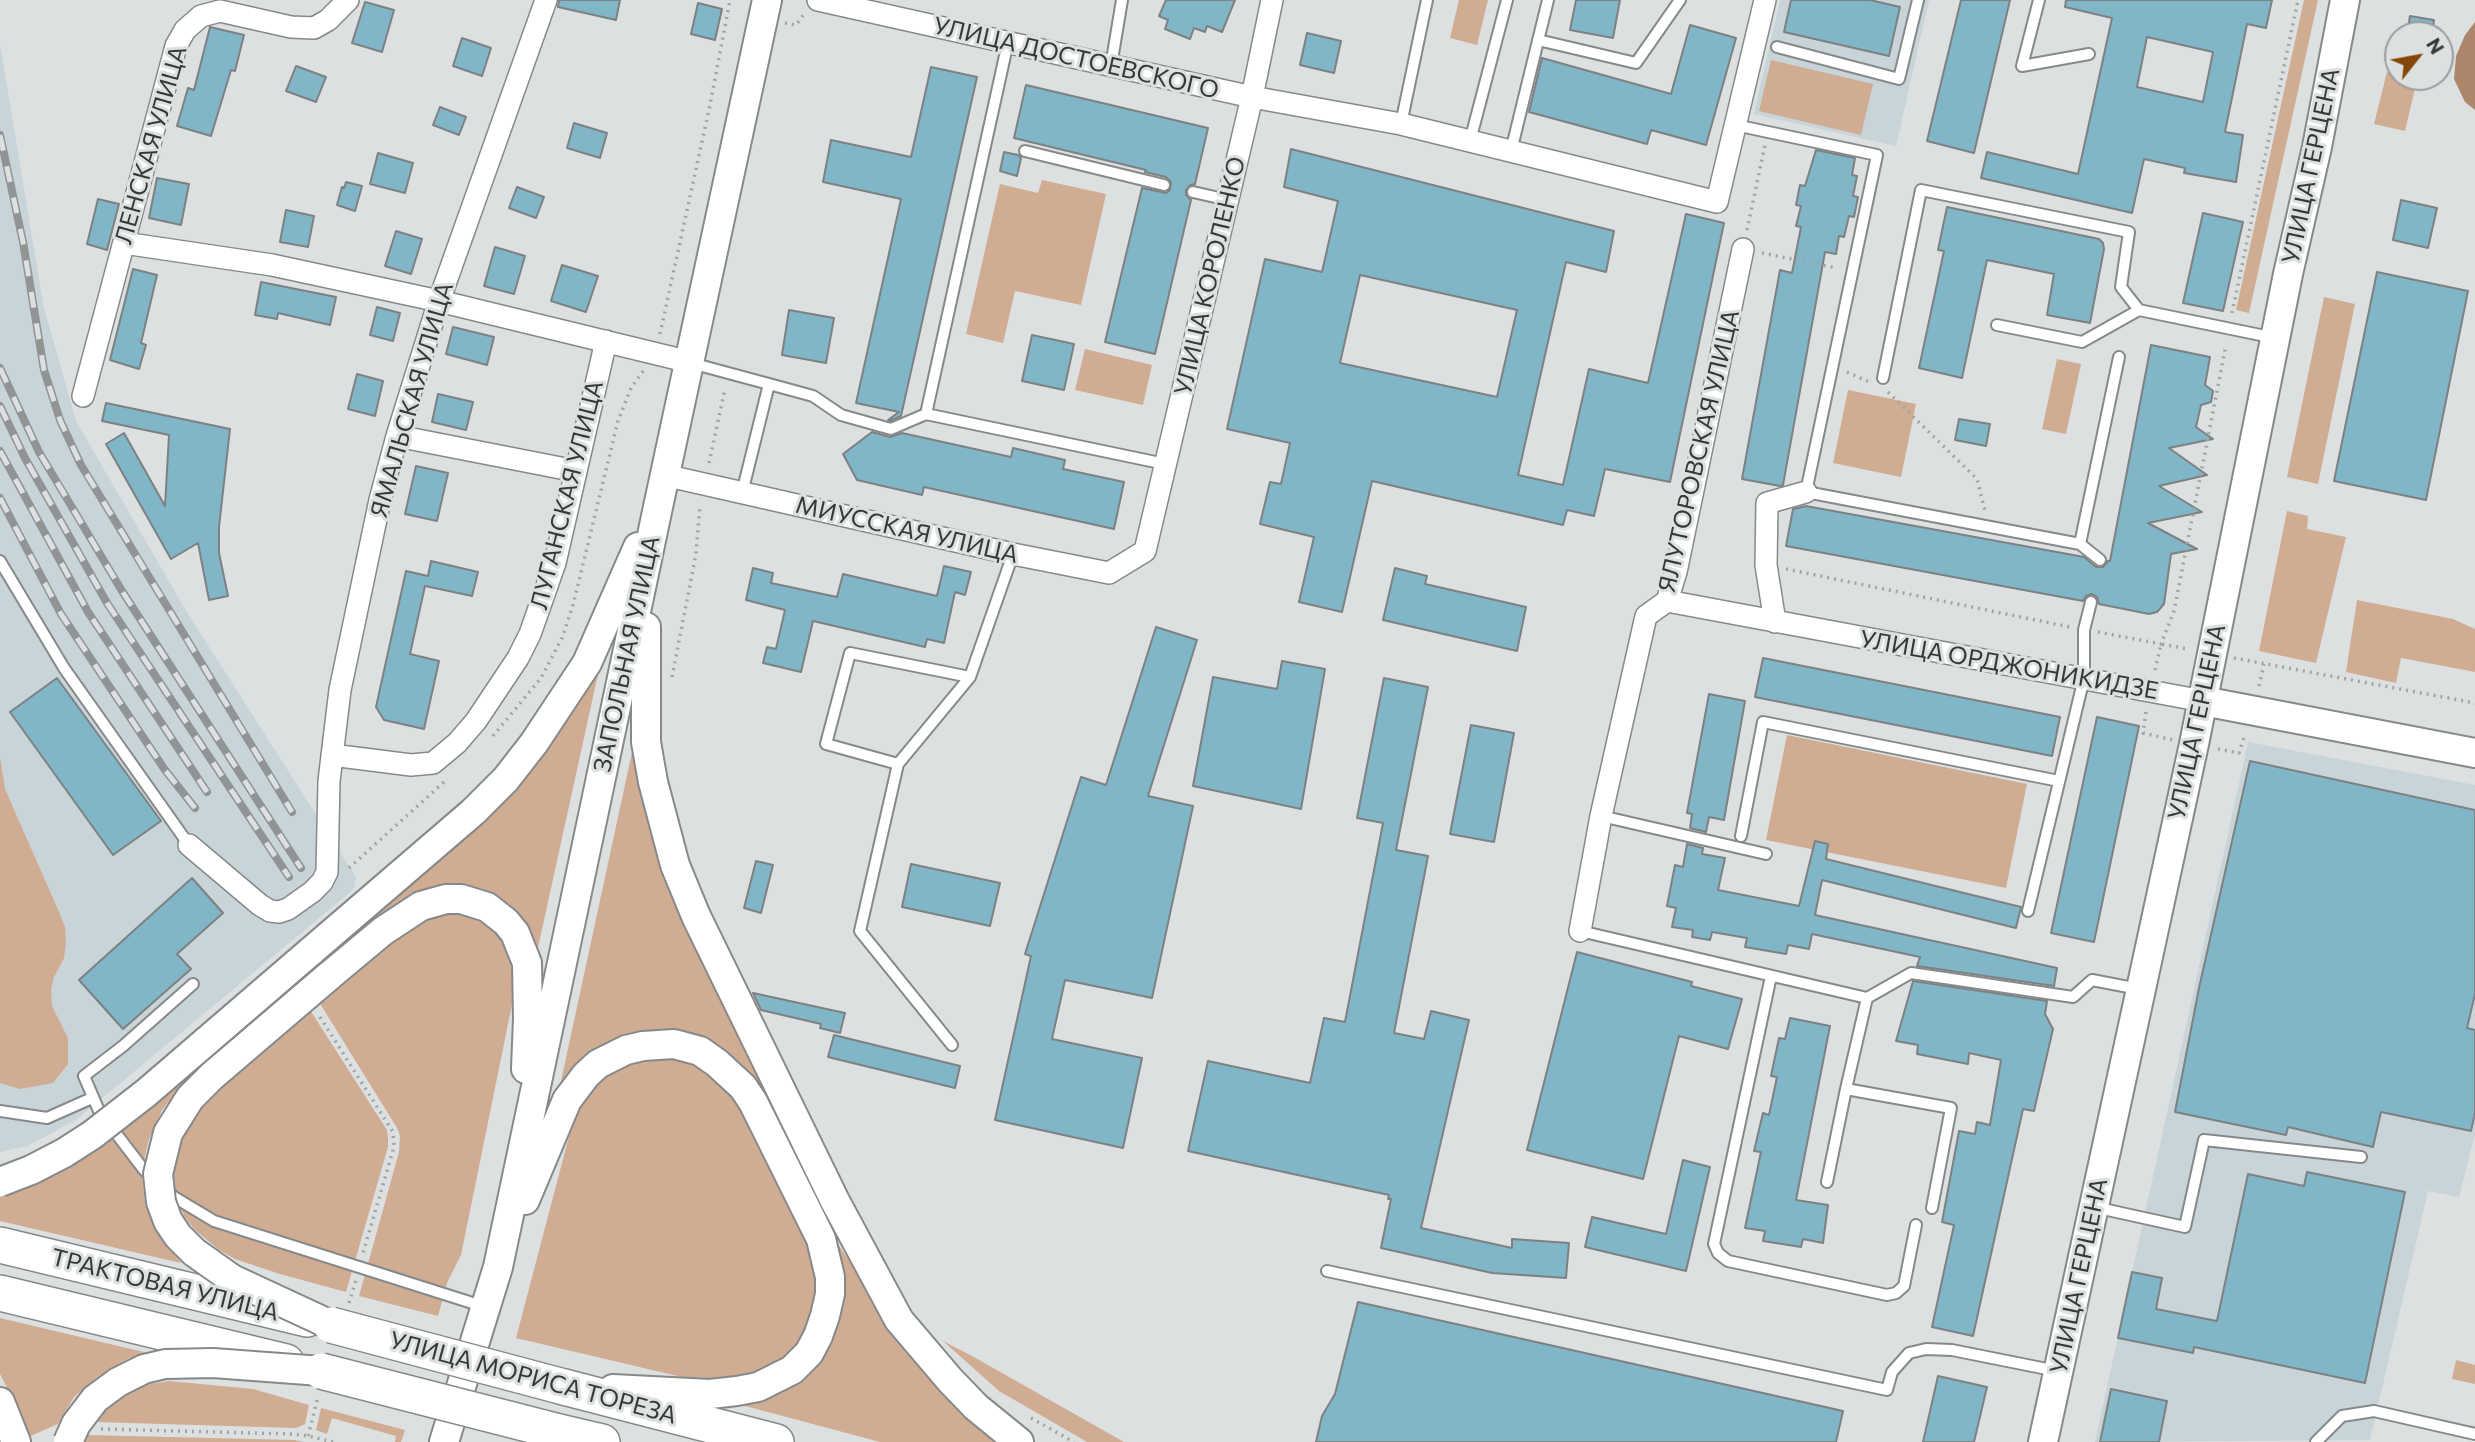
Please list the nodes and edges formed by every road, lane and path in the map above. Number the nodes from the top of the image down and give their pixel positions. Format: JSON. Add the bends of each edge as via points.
{"nodes":[{"id":1,"x":348,"y":0,"type":"edge"},
{"id":2,"x":545,"y":0,"type":"edge"},
{"id":3,"x":730,"y":0,"type":"edge"},
{"id":4,"x":767,"y":0,"type":"edge"},
{"id":5,"x":818,"y":0,"type":"edge"},
{"id":6,"x":1122,"y":0,"type":"edge"},
{"id":7,"x":1272,"y":0,"type":"edge"},
{"id":8,"x":1427,"y":0,"type":"edge"},
{"id":9,"x":1507,"y":0,"type":"edge"},
{"id":10,"x":1548,"y":0,"type":"edge"},
{"id":11,"x":1680,"y":0,"type":"edge"},
{"id":12,"x":1765,"y":0,"type":"edge"},
{"id":13,"x":1919,"y":0,"type":"edge"},
{"id":14,"x":2039,"y":0,"type":"edge"},
{"id":15,"x":2344,"y":0,"type":"edge"},
{"id":16,"x":855,"y":4,"type":"edge"},
{"id":17,"x":728,"y":12,"type":"dead end"},
{"id":18,"x":1538,"y":40,"type":"junction"},
{"id":19,"x":1009,"y":42,"type":"junction"},
{"id":20,"x":1777,"y":47,"type":"dead end"},
{"id":21,"x":2089,"y":54,"type":"dead end"},
{"id":22,"x":1111,"y":66,"type":"junction"},
{"id":23,"x":1252,"y":97,"type":"junction"},
{"id":24,"x":1401,"y":124,"type":"junction"},
{"id":25,"x":1735,"y":125,"type":"junction"},
{"id":26,"x":1768,"y":132,"type":"junction"},
{"id":27,"x":1470,"y":141,"type":"junction"},
{"id":28,"x":1025,"y":151,"type":"dead end"},
{"id":29,"x":1511,"y":151,"type":"junction"},
{"id":30,"x":1164,"y":185,"type":"dead end"},
{"id":31,"x":1193,"y":192,"type":"dead end"},
{"id":32,"x":1228,"y":200,"type":"junction"},
{"id":33,"x":124,"y":243,"type":"junction"},
{"id":34,"x":1743,"y":249,"type":"junction"},
{"id":35,"x":1853,"y":271,"type":"junction"},
{"id":36,"x":439,"y":301,"type":"junction"},
{"id":37,"x":2139,"y":310,"type":"junction"},
{"id":38,"x":1997,"y":325,"type":"dead end"},
{"id":39,"x":2275,"y":338,"type":"junction"},
{"id":40,"x":606,"y":341,"type":"junction"},
{"id":41,"x":2119,"y":357,"type":"dead end"},
{"id":42,"x":690,"y":362,"type":"junction"},
{"id":43,"x":1833,"y":365,"type":"junction"},
{"id":44,"x":729,"y":373,"type":"junction"},
{"id":45,"x":1880,"y":382,"type":"joint"},
{"id":46,"x":769,"y":384,"type":"junction"},
{"id":47,"x":1888,"y":391,"type":"dead end"},
{"id":48,"x":83,"y":396,"type":"dead end"},
{"id":49,"x":926,"y":414,"type":"junction"},
{"id":50,"x":397,"y":436,"type":"junction"},
{"id":51,"x":1165,"y":464,"type":"junction"},
{"id":52,"x":576,"y":471,"type":"junction"},
{"id":53,"x":664,"y":475,"type":"junction"},
{"id":54,"x":704,"y":485,"type":"junction"},
{"id":55,"x":1806,"y":492,"type":"junction"},
{"id":56,"x":742,"y":493,"type":"junction"},
{"id":57,"x":658,"y":507,"type":"junction"},
{"id":58,"x":1989,"y":526,"type":"junction"},
{"id":59,"x":2081,"y":544,"type":"junction"},
{"id":60,"x":1145,"y":551,"type":"joint"},
{"id":61,"x":1013,"y":554,"type":"junction"},
{"id":62,"x":2100,"y":560,"type":"dead end"},
{"id":63,"x":0,"y":561,"type":"edge"},
{"id":64,"x":646,"y":564,"type":"junction"},
{"id":65,"x":1766,"y":565,"type":"junction"},
{"id":66,"x":1667,"y":601,"type":"junction"},
{"id":67,"x":2091,"y":602,"type":"dead end"},
{"id":68,"x":1775,"y":622,"type":"junction"},
{"id":69,"x":2084,"y":630,"type":"junction"},
{"id":70,"x":2161,"y":644,"type":"dead end"},
{"id":71,"x":2263,"y":664,"type":"dead end"},
{"id":72,"x":970,"y":677,"type":"junction"},
{"id":73,"x":2084,"y":678,"type":"junction"},
{"id":74,"x":671,"y":686,"type":"dead end"},
{"id":75,"x":2203,"y":701,"type":"junction"},
{"id":76,"x":2475,"y":703,"type":"edge"},
{"id":77,"x":2475,"y":753,"type":"edge"},
{"id":78,"x":332,"y":755,"type":"junction"},
{"id":79,"x":898,"y":764,"type":"junction"},
{"id":80,"x":2059,"y":780,"type":"junction"},
{"id":81,"x":1601,"y":816,"type":"junction"},
{"id":82,"x":1741,"y":836,"type":"dead end"},
{"id":83,"x":189,"y":845,"type":"joint"},
{"id":84,"x":1766,"y":855,"type":"dead end"},
{"id":85,"x":2028,"y":911,"type":"dead end"},
{"id":86,"x":1580,"y":931,"type":"joint"},
{"id":87,"x":1771,"y":976,"type":"junction"},
{"id":88,"x":194,"y":984,"type":"dead end"},
{"id":89,"x":2139,"y":989,"type":"junction"},
{"id":90,"x":1867,"y":998,"type":"junction"},
{"id":91,"x":952,"y":1045,"type":"dead end"},
{"id":92,"x":1846,"y":1089,"type":"junction"},
{"id":93,"x":92,"y":1098,"type":"junction"},
{"id":94,"x":0,"y":1111,"type":"edge"},
{"id":95,"x":522,"y":1152,"type":"junction"},
{"id":96,"x":2361,"y":1157,"type":"dead end"},
{"id":97,"x":0,"y":1182,"type":"edge"},
{"id":98,"x":1827,"y":1182,"type":"dead end"},
{"id":99,"x":2094,"y":1207,"type":"junction"},
{"id":100,"x":1932,"y":1208,"type":"dead end"},
{"id":101,"x":1916,"y":1225,"type":"dead end"},
{"id":102,"x":0,"y":1245,"type":"edge"},
{"id":103,"x":498,"y":1267,"type":"junction"},
{"id":104,"x":1327,"y":1272,"type":"dead end"},
{"id":105,"x":0,"y":1293,"type":"edge"},
{"id":106,"x":486,"y":1307,"type":"junction"},
{"id":107,"x":331,"y":1325,"type":"junction"},
{"id":108,"x":321,"y":1371,"type":"junction"},
{"id":109,"x":2058,"y":1371,"type":"junction"},
{"id":110,"x":586,"y":1391,"type":"junction"},
{"id":111,"x":0,"y":1402,"type":"edge"},
{"id":112,"x":98,"y":1429,"type":"dead end"},
{"id":113,"x":1024,"y":1430,"type":"edge"},
{"id":114,"x":2475,"y":1434,"type":"edge"},
{"id":115,"x":580,"y":1438,"type":"edge"},
{"id":116,"x":16,"y":1442,"type":"edge"},
{"id":117,"x":68,"y":1442,"type":"edge"},
{"id":118,"x":332,"y":1442,"type":"edge"},
{"id":119,"x":444,"y":1442,"type":"edge"},
{"id":120,"x":776,"y":1442,"type":"edge"},
{"id":121,"x":1074,"y":1442,"type":"edge"},
{"id":122,"x":2043,"y":1442,"type":"edge"},
{"id":123,"x":2316,"y":1442,"type":"edge"}],
"edges":[{"from":1,"to":33,"type":"street","name":"ЛЕНСКАЯ УЛИЦА","via":[[314,28],[220,11],[201,16],[185,30],[176,46]]},
{"from":2,"to":36,"type":"street","name":"ЯМАЛЬСКАЯ УЛИЦА"},
{"from":3,"to":17,"type":"path"},
{"from":4,"to":42,"type":"street","name":"ЗАПОЛЬНАЯ УЛИЦА"},
{"from":5,"to":16,"type":"street","name":"УЛИЦА ДОСТОЕВСКОГО"},
{"from":6,"to":22,"type":"lane"},
{"from":7,"to":23,"type":"street","name":"УЛИЦА КОРОЛЕНКО"},
{"from":8,"to":24,"type":"lane"},
{"from":9,"to":27,"type":"lane"},
{"from":10,"to":18,"type":"lane"},
{"from":11,"to":18,"type":"lane","via":[[1636,63]]},
{"from":12,"to":25,"type":"street"},
{"from":13,"to":20,"type":"lane","via":[[1899,79]]},
{"from":14,"to":21,"type":"lane","via":[[2022,66]]},
{"from":15,"to":39,"type":"street","name":"УЛИЦА ГЕРЦЕНА"},
{"from":16,"to":19,"type":"street","name":"УЛИЦА ДОСТОЕВСКОГО"},
{"from":18,"to":29,"type":"lane"},
{"from":19,"to":22,"type":"street","name":"УЛИЦА ДОСТОЕВСКОГО"},
{"from":19,"to":49,"type":"lane"},
{"from":22,"to":23,"type":"street","name":"УЛИЦА ДОСТОЕВСКОГО"},
{"from":23,"to":24,"type":"street"},
{"from":23,"to":32,"type":"street","name":"УЛИЦА КОРОЛЕНКО"},
{"from":24,"to":27,"type":"street"},
{"from":25,"to":26,"type":"lane"},
{"from":25,"to":29,"type":"street","via":[[1717,202]]},
{"from":26,"to":34,"type":"path"},
{"from":26,"to":35,"type":"lane","via":[[1877,155]]},
{"from":27,"to":29,"type":"street"},
{"from":28,"to":30,"type":"lane"},
{"from":31,"to":32,"type":"lane"},
{"from":32,"to":51,"type":"street","name":"УЛИЦА КОРОЛЕНКО"},
{"from":33,"to":36,"type":"street","via":[[272,265]]},
{"from":33,"to":48,"type":"street","name":"ЛЕНСКАЯ УЛИЦА"},
{"from":34,"to":35,"type":"path"},
{"from":34,"to":66,"type":"street","name":"ЯЛУТОРОВСКАЯ УЛИЦА"},
{"from":35,"to":43,"type":"lane"},
{"from":36,"to":40,"type":"street"},
{"from":36,"to":50,"type":"street","name":"ЯМАЛЬСКАЯ УЛИЦА"},
{"from":37,"to":38,"type":"lane","via":[[2082,342]]},
{"from":37,"to":39,"type":"lane"},
{"from":37,"to":45,"type":"lane","via":[[2121,287],[2129,232],[1921,190]]},
{"from":39,"to":75,"type":"street","name":"УЛИЦА ГЕРЦЕНА"},
{"from":40,"to":42,"type":"street"},
{"from":40,"to":52,"type":"street","name":"ЛУГАНСКАЯ УЛИЦА"},
{"from":41,"to":59,"type":"lane"},
{"from":42,"to":44,"type":"lane"},
{"from":42,"to":53,"type":"street","name":"ЗАПОЛЬНАЯ УЛИЦА"},
{"from":43,"to":45,"type":"path"},
{"from":43,"to":55,"type":"lane"},
{"from":44,"to":46,"type":"lane"},
{"from":44,"to":54,"type":"path"},
{"from":46,"to":49,"type":"lane","via":[[813,396],[841,415],[891,429]]},
{"from":46,"to":56,"type":"lane"},
{"from":47,"to":58,"type":"path","via":[[1977,479]]},
{"from":49,"to":51,"type":"lane"},
{"from":50,"to":52,"type":"street"},
{"from":50,"to":78,"type":"street","name":"ЯМАЛЬСКАЯ УЛИЦА","via":[[340,690]]},
{"from":51,"to":60,"type":"street","name":"УЛИЦА КОРОЛЕНКО"},
{"from":52,"to":78,"type":"street","name":"ЛУГАНСКАЯ УЛИЦА","via":[[555,563],[530,634],[476,721],[457,743],[426,765]]},
{"from":53,"to":54,"type":"street","name":"МИУССКАЯ УЛИЦА"},
{"from":53,"to":57,"type":"street","name":"ЗАПОЛЬНАЯ УЛИЦА"},
{"from":54,"to":56,"type":"street","name":"МИУССКАЯ УЛИЦА"},
{"from":54,"to":74,"type":"path"},
{"from":55,"to":58,"type":"lane"},
{"from":55,"to":65,"type":"street","via":[[1767,503]]},
{"from":56,"to":61,"type":"street","name":"МИУССКАЯ УЛИЦА"},
{"from":57,"to":64,"type":"street","name":"ЗАПОЛЬНАЯ УЛИЦА"},
{"from":57,"to":97,"type":"street","bridge":true,"via":[[571,690],[512,771],[473,813],[125,1110],[64,1153]]},
{"from":58,"to":59,"type":"lane"},
{"from":59,"to":62,"type":"lane"},
{"from":60,"to":61,"type":"street","name":"МИУССКАЯ УЛИЦА","via":[[1109,573]]},
{"from":61,"to":72,"type":"lane"},
{"from":63,"to":83,"type":"lane","via":[[64,668]]},
{"from":64,"to":95,"type":"street","name":"ЗАПОЛЬНАЯ УЛИЦА"},
{"from":64,"to":113,"type":"street","via":[[646,742],[662,823],[695,916],[899,1321],[976,1407]]},
{"from":65,"to":68,"type":"street"},
{"from":65,"to":69,"type":"path"},
{"from":66,"to":68,"type":"street","name":"УЛИЦА ОРДЖОНИКИДЗЕ"},
{"from":66,"to":81,"type":"street","name":"ЯЛУТОРОВСКАЯ УЛИЦА","via":[[1646,616]]},
{"from":67,"to":69,"type":"lane"},
{"from":68,"to":73,"type":"street","name":"УЛИЦА ОРДЖОНИКИДЗЕ"},
{"from":69,"to":70,"type":"path"},
{"from":69,"to":73,"type":"lane"},
{"from":71,"to":76,"type":"path"},
{"from":72,"to":79,"type":"lane"},
{"from":72,"to":79,"type":"lane","via":[[850,653],[826,744]]},
{"from":73,"to":75,"type":"street","name":"УЛИЦА ОРДЖОНИКИДЗЕ"},
{"from":73,"to":80,"type":"lane"},
{"from":75,"to":77,"type":"street","name":"УЛИЦА ОРДЖОНИКИДЗЕ"},
{"from":75,"to":89,"type":"street","name":"УЛИЦА ГЕРЦЕНА"},
{"from":78,"to":83,"type":"street","name":"ЯМАЛЬСКАЯ УЛИЦА","via":[[327,872],[312,892],[279,912],[270,911]]},
{"from":79,"to":91,"type":"lane","via":[[860,931]]},
{"from":80,"to":82,"type":"lane","via":[[1763,722]]},
{"from":80,"to":85,"type":"lane"},
{"from":81,"to":84,"type":"lane"},
{"from":81,"to":86,"type":"street","name":"ЯЛУТОРОВСКАЯ УЛИЦА"},
{"from":86,"to":87,"type":"lane"},
{"from":87,"to":90,"type":"lane"},
{"from":87,"to":101,"type":"lane","via":[[1714,1244],[1718,1253],[1728,1261],[1887,1295],[1904,1286]]},
{"from":88,"to":93,"type":"lane","via":[[84,1076]]},
{"from":89,"to":90,"type":"lane","via":[[2092,980],[2073,996],[1911,973]]},
{"from":89,"to":99,"type":"street","name":"УЛИЦА ГЕРЦЕНА"},
{"from":90,"to":92,"type":"lane"},
{"from":92,"to":98,"type":"lane"},
{"from":92,"to":100,"type":"lane","via":[[1951,1108]]},
{"from":93,"to":94,"type":"lane","via":[[47,1118]]},
{"from":93,"to":106,"type":"lane","via":[[144,1170],[197,1212],[232,1228]]},
{"from":95,"to":103,"type":"street","name":"ЗАПОЛЬНАЯ УЛИЦА"},
{"from":95,"to":107,"type":"street","bridge":true,"via":[[527,963],[515,933],[487,907],[473,901],[432,902],[403,916],[212,1076],[190,1098],[168,1133],[158,1174],[168,1221],[194,1252],[232,1279]]},
{"from":96,"to":99,"type":"lane","via":[[2204,1140],[2185,1227]]},
{"from":99,"to":109,"type":"street","name":"УЛИЦА ГЕРЦЕНА"},
{"from":102,"to":107,"type":"main road","name":"ТРАКТОВАЯ УЛИЦА","bridge":true},
{"from":103,"to":106,"type":"street","name":"ЗАПОЛЬНАЯ УЛИЦА"},
{"from":103,"to":110,"type":"street","via":[[567,1100],[598,1064],[635,1048],[674,1044],[700,1051],[743,1087],[827,1258],[830,1294],[818,1336],[792,1370],[758,1387],[710,1394]]},
{"from":104,"to":109,"type":"lane","via":[[1887,1390],[1892,1372],[1909,1353],[1926,1349]]},
{"from":105,"to":108,"type":"main road","name":"ТРАКТОВАЯ УЛИЦА","bridge":true},
{"from":106,"to":119,"type":"street","name":"ЗАПОЛЬНАЯ УЛИЦА"},
{"from":107,"to":110,"type":"main road","name":"УЛИЦА МОРИСА ТОРЕЗА","bridge":true},
{"from":108,"to":115,"type":"main road","name":"УЛИЦА МОРИСА ТОРЕЗА","bridge":true},
{"from":108,"to":117,"type":"street","bridge":true,"via":[[188,1362],[145,1369],[95,1399]]},
{"from":109,"to":122,"type":"street","name":"УЛИЦА ГЕРЦЕНА"},
{"from":110,"to":120,"type":"main road","name":"УЛИЦА МОРИСА ТОРЕЗА"},
{"from":111,"to":116,"type":"street"},
{"from":112,"to":118,"type":"path","via":[[292,1434]]},
{"from":113,"to":121,"type":"path"},
{"from":114,"to":123,"type":"lane","via":[[2374,1411],[2342,1416]]}]}
